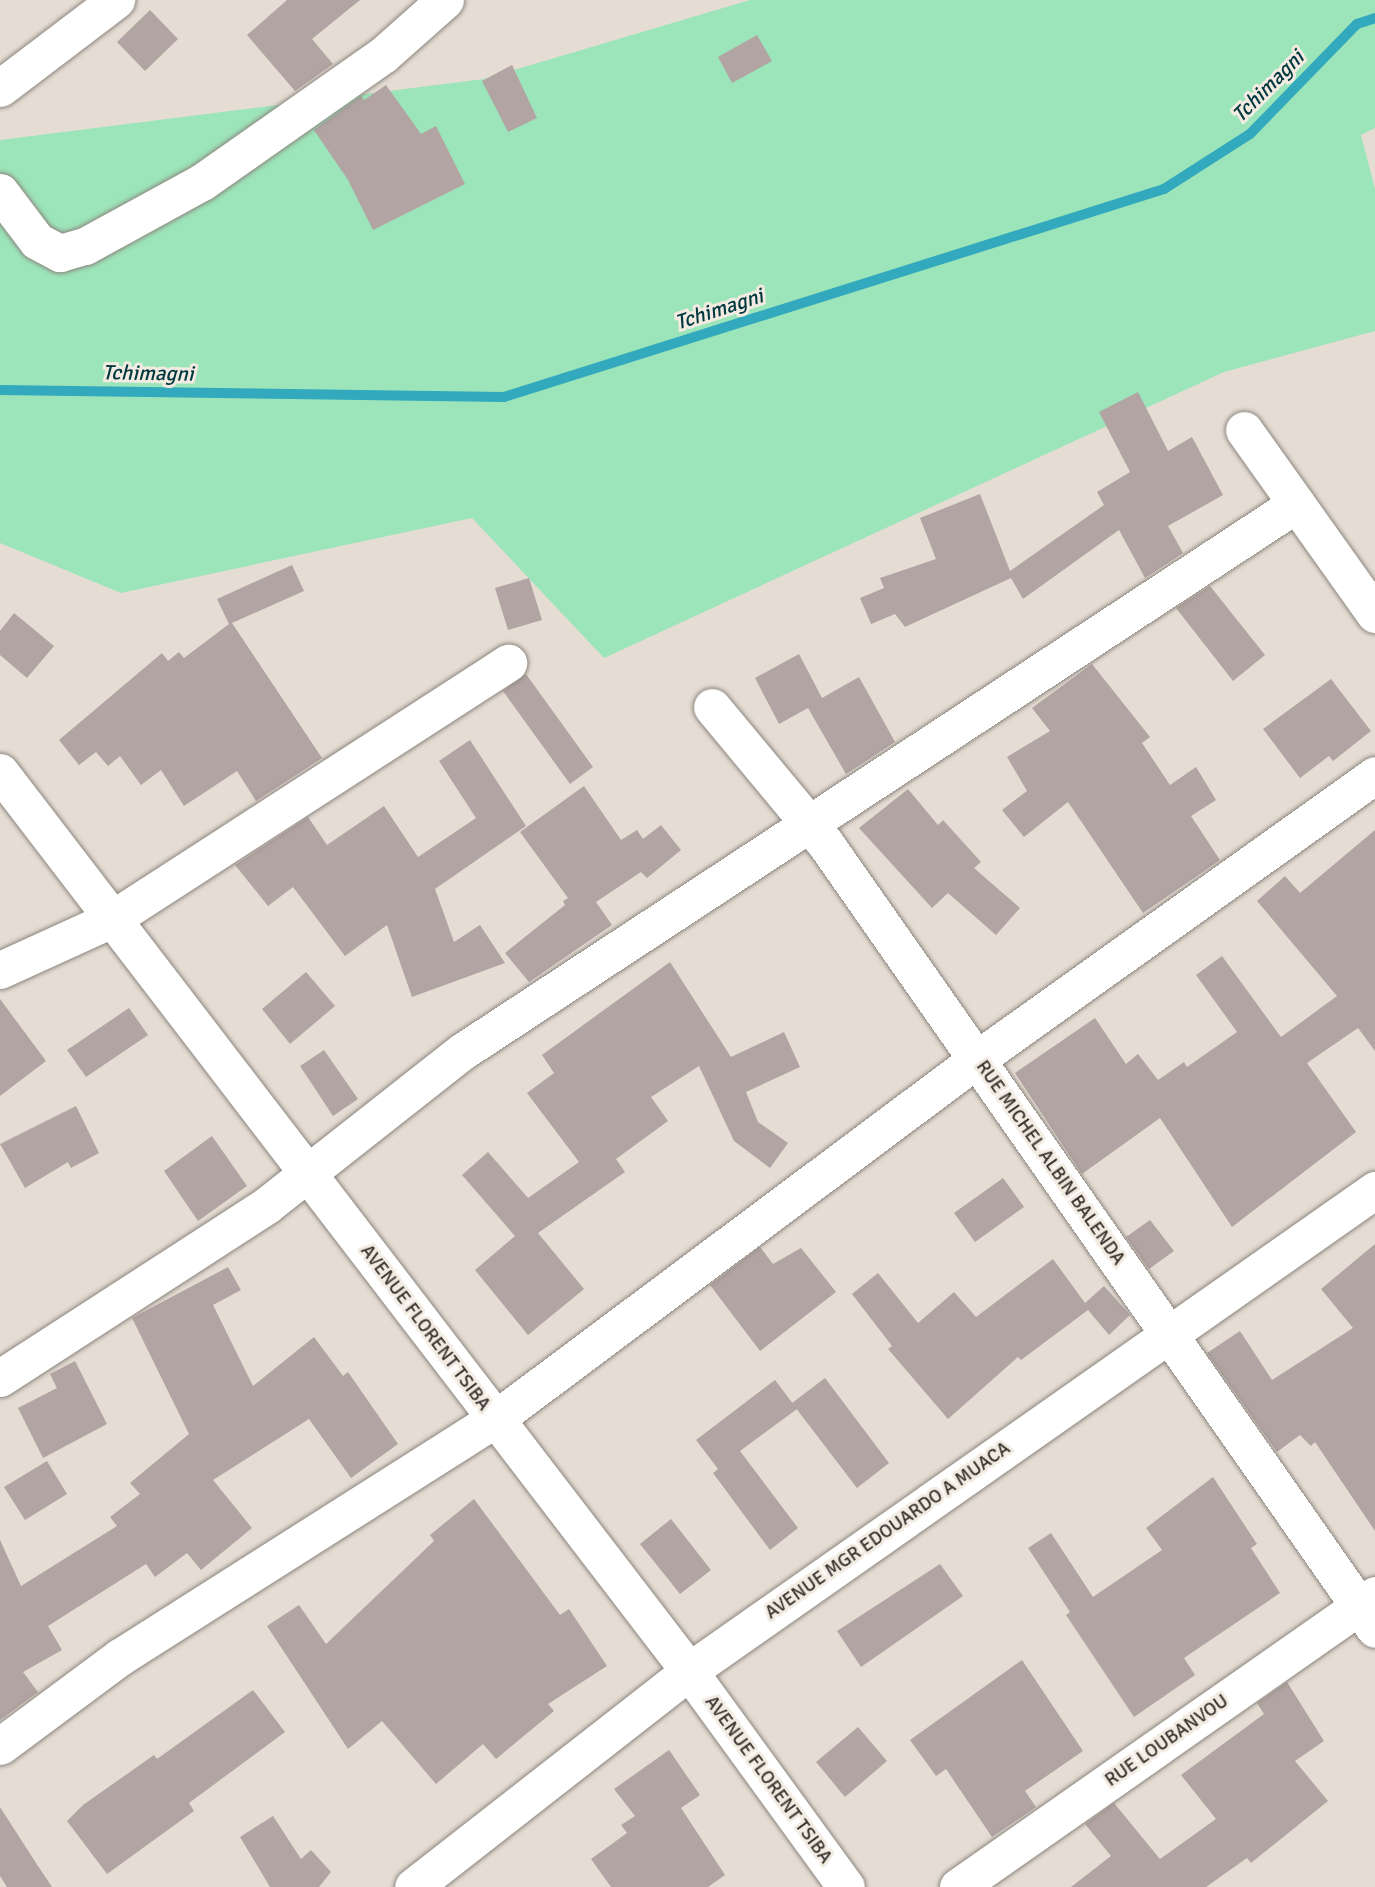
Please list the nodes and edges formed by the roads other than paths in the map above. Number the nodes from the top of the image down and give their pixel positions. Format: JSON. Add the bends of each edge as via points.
{"nodes":[{"id":1,"x":116,"y":0,"type":"edge"},
{"id":2,"x":445,"y":0,"type":"edge"},
{"id":3,"x":0,"y":88,"type":"edge"},
{"id":4,"x":0,"y":192,"type":"edge"},
{"id":5,"x":1244,"y":430,"type":"dead end"},
{"id":6,"x":1296,"y":504,"type":"junction"},
{"id":7,"x":1362,"y":570,"type":"edge"},
{"id":8,"x":1375,"y":614,"type":"edge"},
{"id":9,"x":508,"y":663,"type":"dead end"},
{"id":10,"x":712,"y":706,"type":"dead end"},
{"id":11,"x":0,"y":772,"type":"edge"},
{"id":12,"x":1375,"y":775,"type":"edge"},
{"id":13,"x":810,"y":827,"type":"junction"},
{"id":14,"x":112,"y":919,"type":"junction"},
{"id":15,"x":0,"y":970,"type":"edge"},
{"id":16,"x":977,"y":1059,"type":"junction"},
{"id":17,"x":307,"y":1171,"type":"junction"},
{"id":18,"x":1375,"y":1190,"type":"edge"},
{"id":19,"x":1169,"y":1334,"type":"junction"},
{"id":20,"x":0,"y":1378,"type":"edge"},
{"id":21,"x":494,"y":1420,"type":"junction"},
{"id":22,"x":1370,"y":1610,"type":"edge"},
{"id":23,"x":688,"y":1671,"type":"junction"},
{"id":24,"x":0,"y":1746,"type":"edge"},
{"id":25,"x":413,"y":1887,"type":"edge"},
{"id":26,"x":846,"y":1887,"type":"edge"},
{"id":27,"x":958,"y":1887,"type":"edge"}],
"edges":[{"from":1,"to":3,"type":"street"},
{"from":2,"to":4,"type":"street","via":[[383,55],[202,182],[85,246],[60,253],[37,241]]},
{"from":5,"to":6,"type":"street"},
{"from":6,"to":7,"type":"street"},
{"from":6,"to":13,"type":"street"},
{"from":7,"to":8,"type":"street"},
{"from":9,"to":14,"type":"street"},
{"from":10,"to":13,"type":"street","name":"RUE MICHEL ALBIN BALENDA"},
{"from":11,"to":14,"type":"street","name":"AVENUE FLORENT TSIBA"},
{"from":12,"to":16,"type":"street"},
{"from":13,"to":16,"type":"street","name":"RUE MICHEL ALBIN BALENDA"},
{"from":13,"to":17,"type":"street","via":[[463,1051]]},
{"from":14,"to":15,"type":"street"},
{"from":14,"to":17,"type":"street","name":"AVENUE FLORENT TSIBA"},
{"from":16,"to":19,"type":"street","name":"RUE MICHEL ALBIN BALENDA"},
{"from":16,"to":21,"type":"street"},
{"from":17,"to":20,"type":"street","via":[[267,1205]]},
{"from":17,"to":21,"type":"street","name":"AVENUE FLORENT TSIBA"},
{"from":18,"to":19,"type":"street","name":"AVENUE MGR EDOUARDO A MUACA"},
{"from":19,"to":22,"type":"street","name":"RUE MICHEL ALBIN BALENDA"},
{"from":19,"to":23,"type":"street","name":"AVENUE MGR EDOUARDO A MUACA"},
{"from":21,"to":23,"type":"street","name":"AVENUE FLORENT TSIBA"},
{"from":21,"to":24,"type":"street","via":[[120,1657]]},
{"from":22,"to":27,"type":"street","name":"RUE LOUBANVOU"},
{"from":23,"to":25,"type":"street","name":"AVENUE MGR EDOUARDO A MUACA"},
{"from":23,"to":26,"type":"street","name":"AVENUE FLORENT TSIBA"}]}
